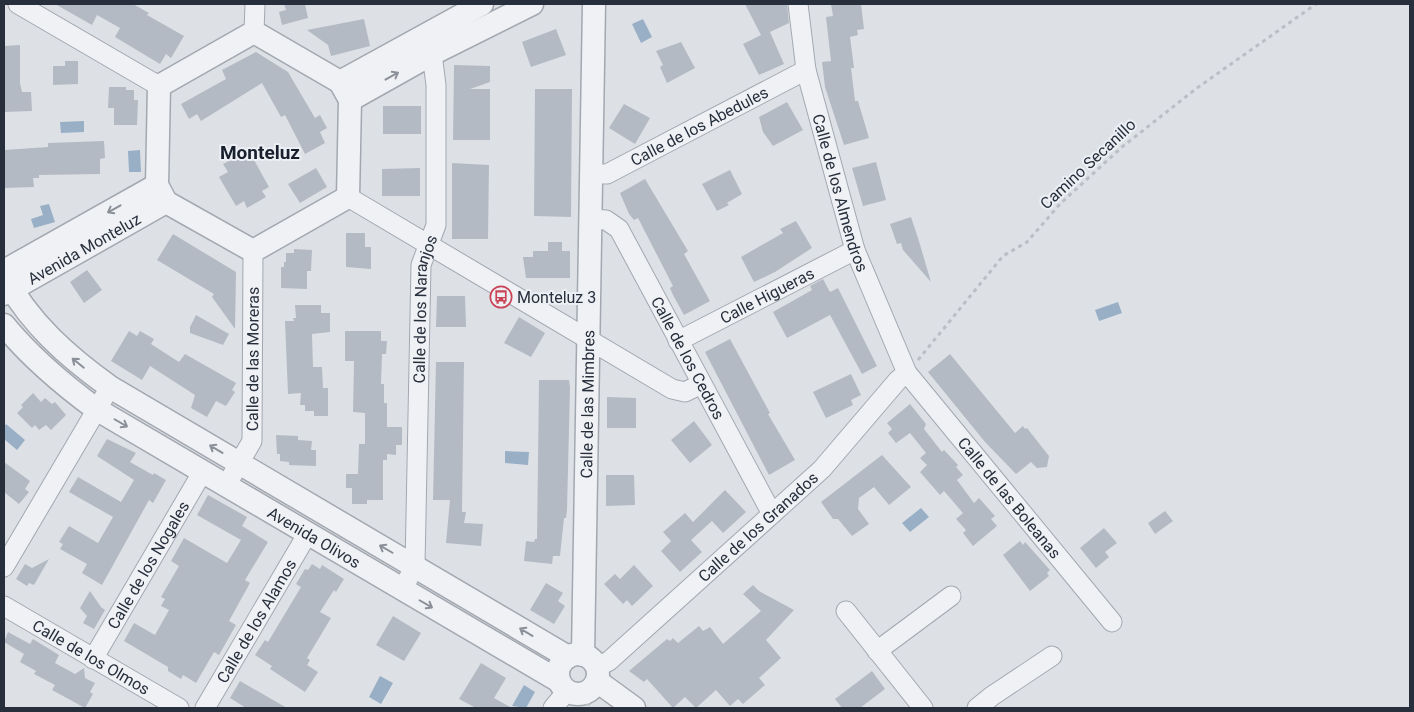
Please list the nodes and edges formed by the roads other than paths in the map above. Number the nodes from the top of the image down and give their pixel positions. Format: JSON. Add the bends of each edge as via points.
{"nodes":[{"id":1,"x":18,"y":4,"type":"edge"},
{"id":2,"x":254,"y":4,"type":"edge"},
{"id":3,"x":482,"y":4,"type":"edge"},
{"id":4,"x":532,"y":4,"type":"edge"},
{"id":5,"x":594,"y":4,"type":"edge"},
{"id":6,"x":798,"y":4,"type":"edge"},
{"id":7,"x":254,"y":32,"type":"junction"},
{"id":8,"x":428,"y":45,"type":"junction"},
{"id":9,"x":806,"y":70,"type":"junction"},
{"id":10,"x":159,"y":86,"type":"junction"},
{"id":11,"x":345,"y":91,"type":"junction"},
{"id":12,"x":590,"y":174,"type":"junction"},
{"id":13,"x":161,"y":194,"type":"junction"},
{"id":14,"x":348,"y":197,"type":"junction"},
{"id":15,"x":590,"y":219,"type":"junction"},
{"id":16,"x":428,"y":245,"type":"junction"},
{"id":17,"x":855,"y":250,"type":"junction"},
{"id":18,"x":253,"y":251,"type":"junction"},
{"id":19,"x":6,"y":283,"type":"edge"},
{"id":20,"x":4,"y":325,"type":"edge"},
{"id":21,"x":588,"y":338,"type":"junction"},
{"id":22,"x":678,"y":341,"type":"junction"},
{"id":23,"x":907,"y":373,"type":"junction"},
{"id":24,"x":701,"y":384,"type":"junction"},
{"id":25,"x":110,"y":387,"type":"junction"},
{"id":26,"x":96,"y":409,"type":"junction"},
{"id":27,"x":240,"y":464,"type":"junction"},
{"id":28,"x":203,"y":471,"type":"junction"},
{"id":29,"x":226,"y":486,"type":"junction"},
{"id":30,"x":772,"y":514,"type":"junction"},
{"id":31,"x":308,"y":533,"type":"junction"},
{"id":32,"x":415,"y":566,"type":"junction"},
{"id":33,"x":4,"y":567,"type":"edge"},
{"id":34,"x":402,"y":590,"type":"junction"},
{"id":35,"x":951,"y":596,"type":"dead end"},
{"id":36,"x":4,"y":606,"type":"edge"},
{"id":37,"x":846,"y":611,"type":"dead end"},
{"id":38,"x":1112,"y":622,"type":"dead end"},
{"id":39,"x":878,"y":651,"type":"junction"},
{"id":40,"x":1052,"y":656,"type":"dead end"},
{"id":41,"x":93,"y":659,"type":"junction"},
{"id":42,"x":580,"y":675,"type":"junction"},
{"id":43,"x":179,"y":708,"type":"edge"},
{"id":44,"x":205,"y":708,"type":"edge"},
{"id":45,"x":553,"y":708,"type":"edge"},
{"id":46,"x":609,"y":708,"type":"edge"},
{"id":47,"x":634,"y":708,"type":"edge"},
{"id":48,"x":923,"y":708,"type":"edge"},
{"id":49,"x":977,"y":708,"type":"edge"}],
"edges":[{"from":1,"to":10,"type":"street"},
{"from":2,"to":7,"type":"street"},
{"from":3,"to":8,"type":"street"},
{"from":4,"to":8,"type":"street"},
{"from":5,"to":12,"type":"street","name":"Calle de las Mimbres"},
{"from":6,"to":9,"type":"street","name":"Calle de los Almendros"},
{"from":7,"to":10,"type":"street"},
{"from":7,"to":11,"type":"street"},
{"from":8,"to":11,"type":"street"},
{"from":8,"to":16,"type":"street","name":"Calle de los Naranjos","via":[[436,85],[436,225]]},
{"from":9,"to":12,"type":"street","name":"Calle de los Abedules","via":[[607,174]]},
{"from":9,"to":17,"type":"street","name":"Calle de los Almendros"},
{"from":10,"to":13,"type":"street"},
{"from":11,"to":14,"type":"street"},
{"from":12,"to":15,"type":"street","name":"Calle de las Mimbres"},
{"from":13,"to":18,"type":"street"},
{"from":13,"to":19,"type":"street","name":"Avenida Monteluz"},
{"from":14,"to":16,"type":"street"},
{"from":14,"to":18,"type":"street"},
{"from":15,"to":21,"type":"street","name":"Calle de las Mimbres"},
{"from":15,"to":22,"type":"street","name":"Calle de los Cedros","via":[[606,220],[619,229]]},
{"from":16,"to":21,"type":"street"},
{"from":16,"to":32,"type":"street","name":"Calle de los Naranjos","via":[[421,265]]},
{"from":17,"to":22,"type":"street","name":"Calle Higueras"},
{"from":17,"to":23,"type":"street","name":"Calle de los Almendros"},
{"from":18,"to":27,"type":"street","name":"Calle de las Moreras","via":[[252,441]]},
{"from":25,"to":19,"type":"street","name":"Avenida Olivos","one_way":true,"via":[[62,350],[31,317]]},
{"from":20,"to":26,"type":"street","name":"Avenida Olivos","via":[[52,376]]},
{"from":21,"to":24,"type":"street","via":[[672,389],[685,392]]},
{"from":21,"to":42,"type":"street","name":"Calle de las Mimbres"},
{"from":22,"to":24,"type":"street","name":"Calle de los Cedros"},
{"from":23,"to":30,"type":"street","name":"Calle de los Granados","via":[[822,469]]},
{"from":23,"to":38,"type":"street","name":"Calle de las Boleanas"},
{"from":24,"to":30,"type":"street","name":"Calle de los Cedros"},
{"from":25,"to":26,"type":"street"},
{"from":27,"to":25,"type":"street","name":"Avenida Olivos","one_way":true},
{"from":26,"to":28,"type":"street","name":"Avenida Olivos","one_way":true},
{"from":26,"to":33,"type":"street"},
{"from":27,"to":29,"type":"street"},
{"from":32,"to":27,"type":"street","name":"Avenida Olivos","one_way":true},
{"from":28,"to":29,"type":"street","name":"Avenida Olivos"},
{"from":28,"to":41,"type":"street","name":"Calle de los Nogales"},
{"from":29,"to":31,"type":"street","name":"Avenida Olivos"},
{"from":30,"to":42,"type":"street","name":"Calle de los Granados","via":[[610,661]]},
{"from":31,"to":34,"type":"street","name":"Avenida Olivos"},
{"from":31,"to":44,"type":"street","name":"Calle de los Alamos"},
{"from":32,"to":34,"type":"street"},
{"from":42,"to":32,"type":"street","name":"Avenida Olivos","one_way":true},
{"from":34,"to":42,"type":"street","name":"Avenida Olivos","one_way":true},
{"from":35,"to":39,"type":"street"},
{"from":36,"to":41,"type":"street","name":"Calle de los Olmos"},
{"from":37,"to":39,"type":"street"},
{"from":39,"to":48,"type":"street"},
{"from":40,"to":49,"type":"street"},
{"from":41,"to":43,"type":"street","name":"Calle de los Olmos"},
{"from":42,"to":45,"type":"street","name":"Calle de los Granados"},
{"from":42,"to":46,"type":"street"},
{"from":42,"to":47,"type":"street"}]}
